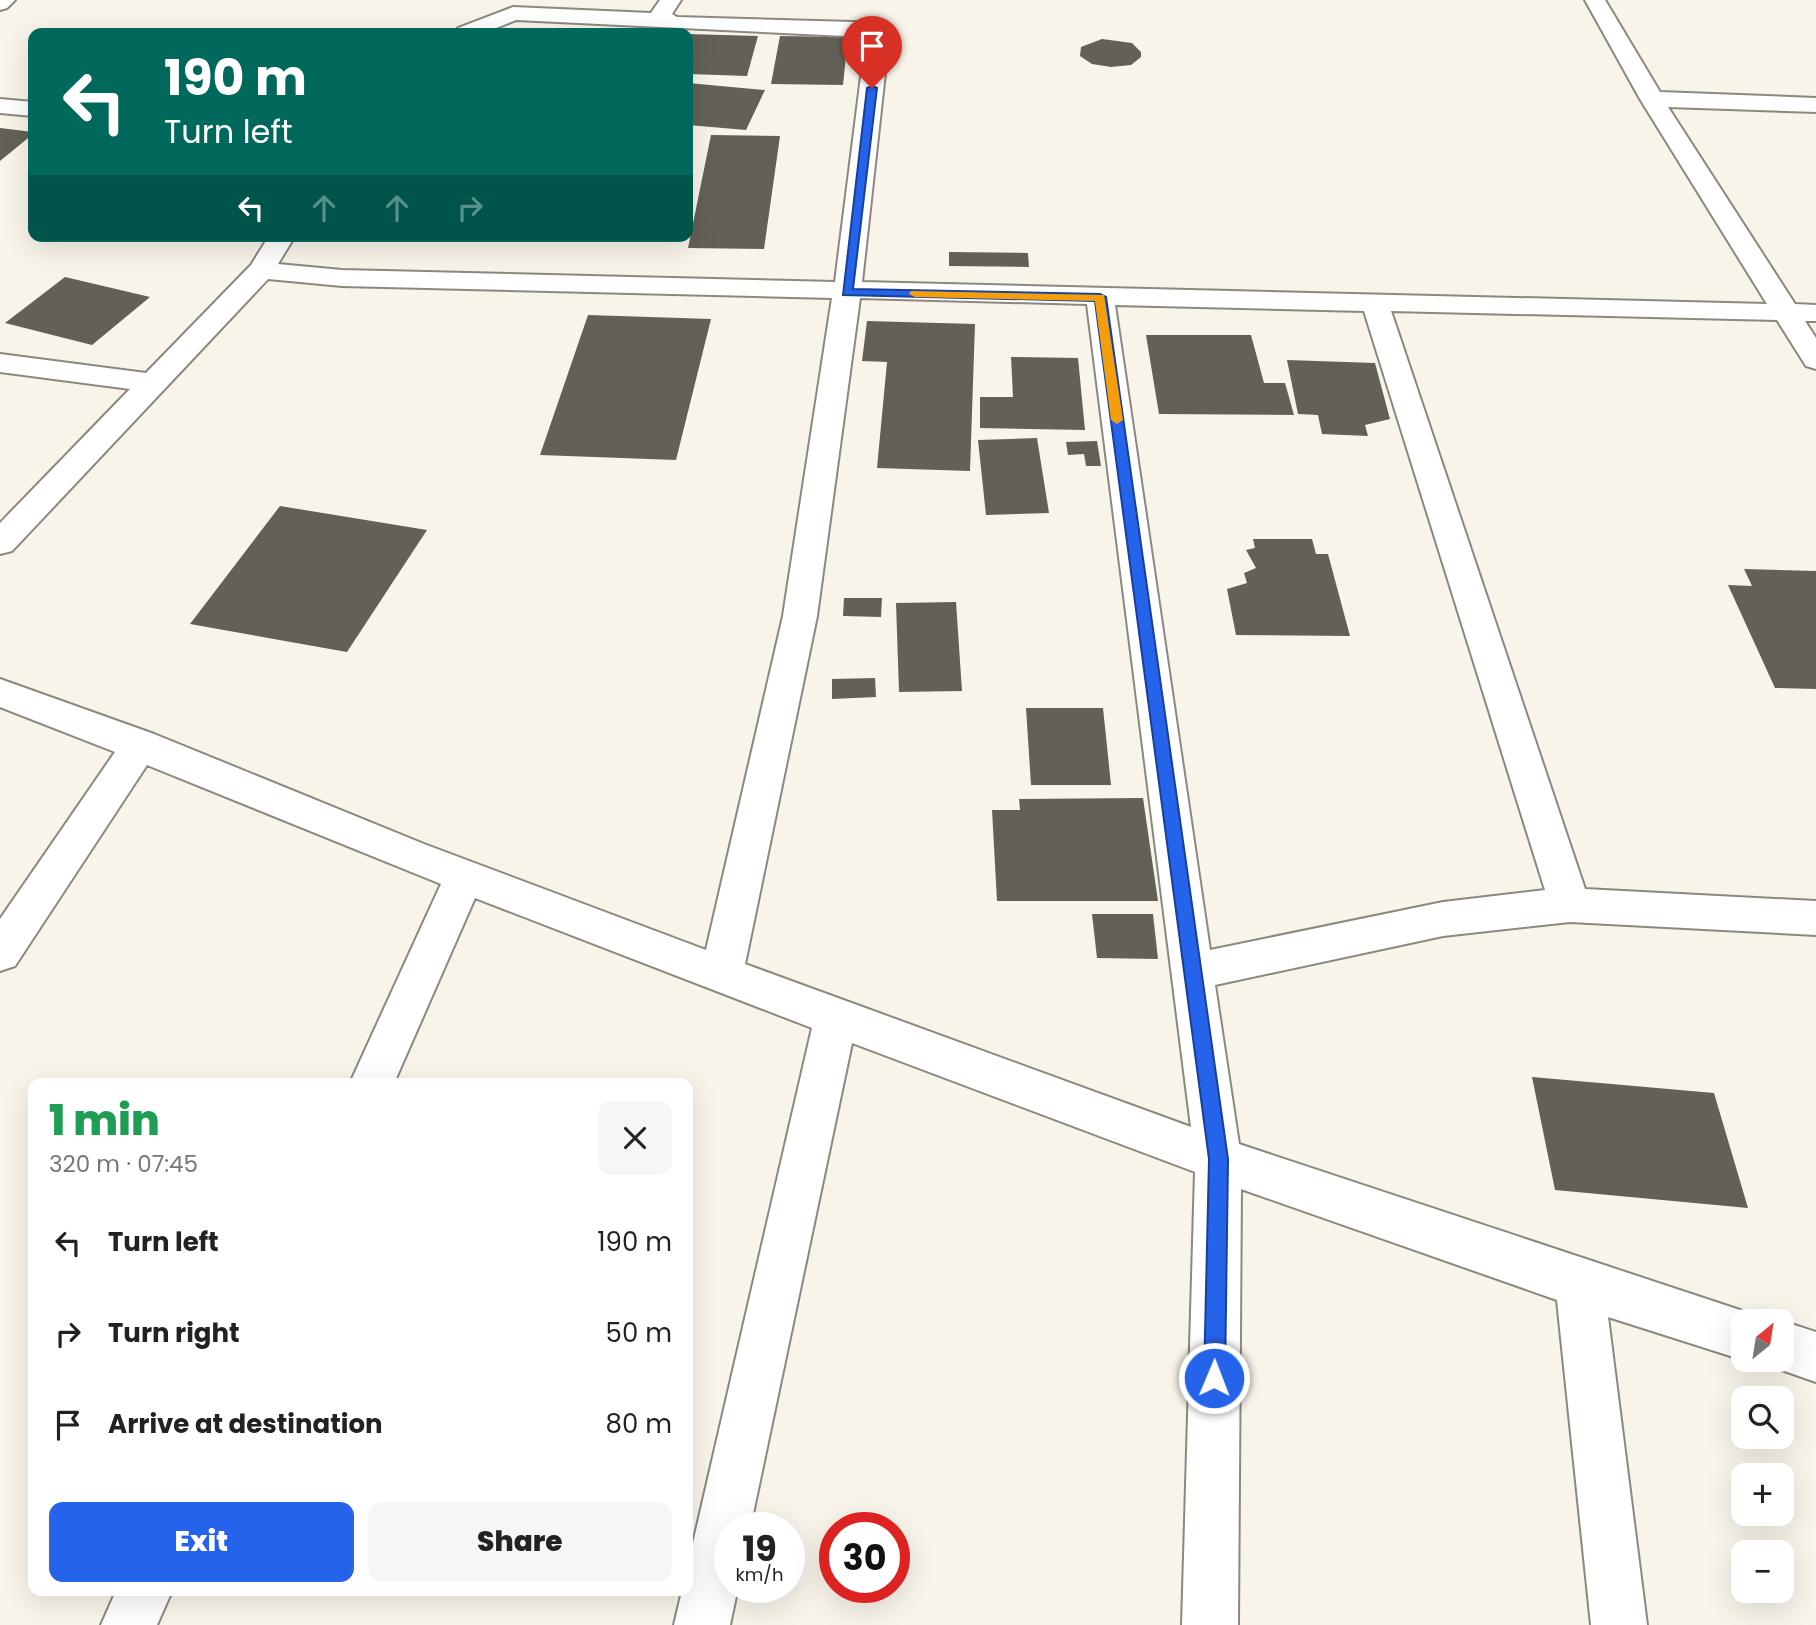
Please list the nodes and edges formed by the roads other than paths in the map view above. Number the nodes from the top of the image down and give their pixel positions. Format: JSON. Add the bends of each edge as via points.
{"nodes":[{"id":1,"x":5,"y":0,"type":"edge"},
{"id":2,"x":1595,"y":0,"type":"edge"},
{"id":3,"x":0,"y":4,"type":"edge"},
{"id":4,"x":668,"y":10,"type":"edge"},
{"id":5,"x":478,"y":28,"type":"edge"},
{"id":6,"x":1652,"y":99,"type":"junction"},
{"id":7,"x":1816,"y":105,"type":"edge"},
{"id":8,"x":0,"y":106,"type":"edge"},
{"id":9,"x":28,"y":109,"type":"edge"},
{"id":10,"x":278,"y":242,"type":"edge"},
{"id":11,"x":261,"y":270,"type":"junction"},
{"id":12,"x":847,"y":292,"type":"junction"},
{"id":13,"x":1100,"y":297,"type":"junction"},
{"id":14,"x":1375,"y":303,"type":"junction"},
{"id":15,"x":1784,"y":312,"type":"junction"},
{"id":16,"x":1816,"y":313,"type":"edge"},
{"id":17,"x":1816,"y":360,"type":"edge"},
{"id":18,"x":0,"y":363,"type":"edge"},
{"id":19,"x":153,"y":383,"type":"junction"},
{"id":20,"x":1,"y":542,"type":"edge"},
{"id":21,"x":0,"y":693,"type":"edge"},
{"id":22,"x":141,"y":744,"type":"junction"},
{"id":23,"x":465,"y":876,"type":"junction"},
{"id":24,"x":1570,"y":905,"type":"junction"},
{"id":25,"x":1816,"y":918,"type":"edge"},
{"id":26,"x":0,"y":953,"type":"edge"},
{"id":27,"x":722,"y":972,"type":"junction"},
{"id":28,"x":1191,"y":972,"type":"junction"},
{"id":29,"x":836,"y":1016,"type":"junction"},
{"id":30,"x":374,"y":1078,"type":"edge"},
{"id":31,"x":1218,"y":1159,"type":"junction"},
{"id":32,"x":1580,"y":1284,"type":"junction"},
{"id":33,"x":1731,"y":1331,"type":"edge"},
{"id":34,"x":1794,"y":1350,"type":"edge"},
{"id":35,"x":1816,"y":1357,"type":"edge"},
{"id":36,"x":142,"y":1596,"type":"edge"},
{"id":37,"x":128,"y":1625,"type":"edge"},
{"id":38,"x":702,"y":1625,"type":"edge"},
{"id":39,"x":1210,"y":1625,"type":"edge"},
{"id":40,"x":1619,"y":1625,"type":"edge"}],
"edges":[{"from":1,"to":3,"type":"street"},
{"from":2,"to":6,"type":"street"},
{"from":4,"to":5,"type":"street","via":[[513,13]]},
{"from":4,"to":12,"type":"street","via":[[673,23],[853,28],[878,37]]},
{"from":6,"to":7,"type":"street"},
{"from":6,"to":15,"type":"street"},
{"from":8,"to":9,"type":"street"},
{"from":10,"to":11,"type":"street"},
{"from":11,"to":12,"type":"street","via":[[342,278]]},
{"from":11,"to":19,"type":"street"},
{"from":12,"to":13,"type":"street"},
{"from":12,"to":27,"type":"street","via":[[800,617]]},
{"from":13,"to":14,"type":"street"},
{"from":13,"to":28,"type":"street"},
{"from":14,"to":15,"type":"street"},
{"from":14,"to":24,"type":"street"},
{"from":15,"to":16,"type":"street"},
{"from":15,"to":17,"type":"street"},
{"from":18,"to":19,"type":"street"},
{"from":19,"to":20,"type":"street"},
{"from":21,"to":22,"type":"street"},
{"from":22,"to":23,"type":"street"},
{"from":22,"to":26,"type":"street"},
{"from":23,"to":27,"type":"street"},
{"from":23,"to":30,"type":"street"},
{"from":24,"to":25,"type":"street"},
{"from":24,"to":28,"type":"street","via":[[1443,919]]},
{"from":27,"to":29,"type":"street"},
{"from":28,"to":31,"type":"street"},
{"from":29,"to":31,"type":"street"},
{"from":29,"to":38,"type":"street"},
{"from":31,"to":32,"type":"street"},
{"from":31,"to":39,"type":"street"},
{"from":32,"to":33,"type":"street"},
{"from":32,"to":40,"type":"street"},
{"from":34,"to":35,"type":"street"},
{"from":36,"to":37,"type":"street"}]}
